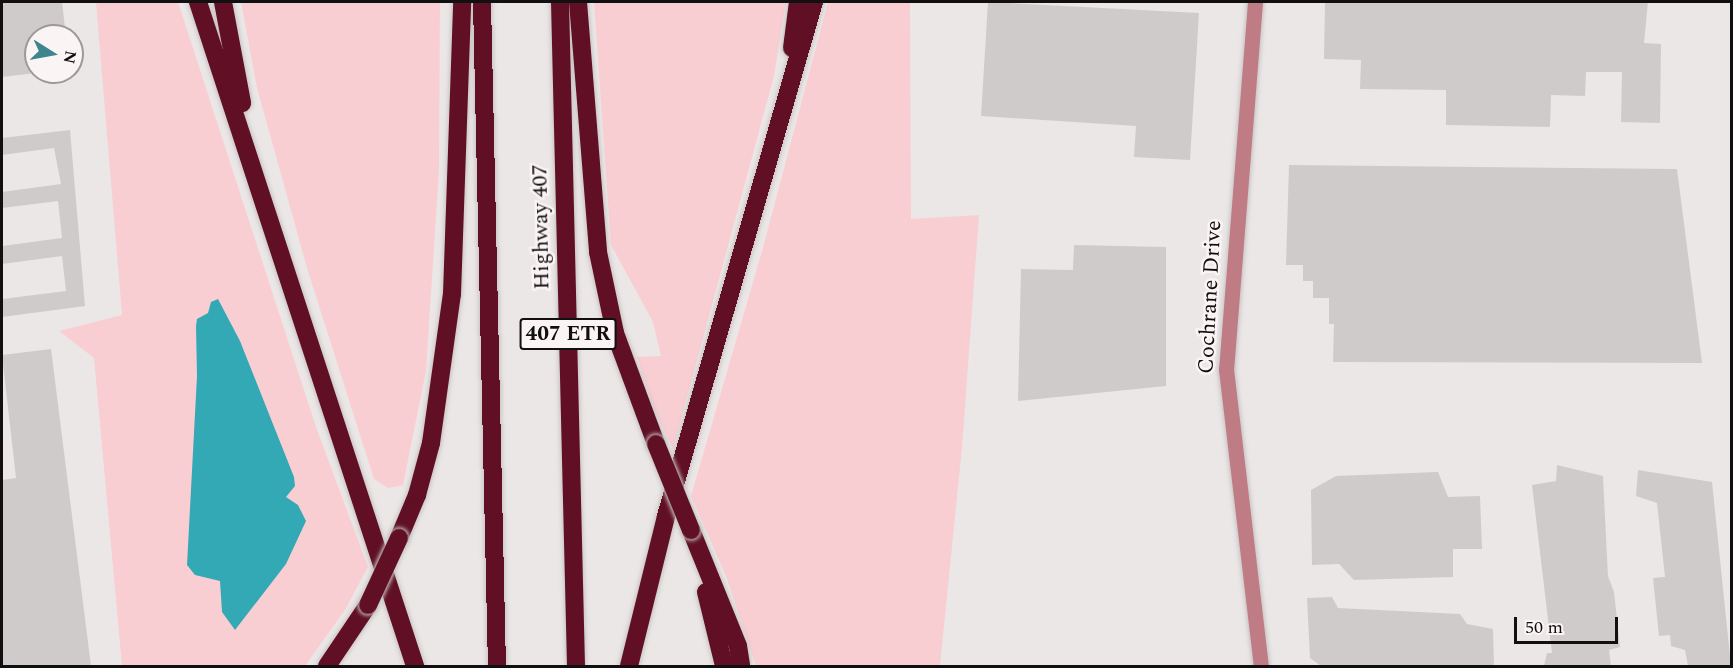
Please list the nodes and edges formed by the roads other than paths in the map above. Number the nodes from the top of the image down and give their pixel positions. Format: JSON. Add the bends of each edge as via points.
{"nodes":[{"id":1,"x":198,"y":2,"type":"edge"},
{"id":2,"x":223,"y":2,"type":"edge"},
{"id":3,"x":462,"y":2,"type":"edge"},
{"id":4,"x":482,"y":2,"type":"edge"},
{"id":5,"x":560,"y":2,"type":"edge"},
{"id":6,"x":578,"y":2,"type":"edge"},
{"id":7,"x":798,"y":2,"type":"edge"},
{"id":8,"x":814,"y":2,"type":"edge"},
{"id":9,"x":1255,"y":2,"type":"edge"},
{"id":10,"x":781,"y":124,"type":"junction"},
{"id":11,"x":258,"y":184,"type":"junction"},
{"id":12,"x":691,"y":530,"type":"junction"},
{"id":13,"x":327,"y":666,"type":"edge"},
{"id":14,"x":415,"y":666,"type":"edge"},
{"id":15,"x":497,"y":666,"type":"edge"},
{"id":16,"x":576,"y":666,"type":"edge"},
{"id":17,"x":629,"y":666,"type":"edge"},
{"id":18,"x":724,"y":666,"type":"edge"},
{"id":19,"x":741,"y":666,"type":"edge"},
{"id":20,"x":1261,"y":666,"type":"edge"}],
"edges":[{"from":1,"to":11,"type":"highway"},
{"from":2,"to":11,"type":"highway"},
{"from":3,"to":13,"type":"highway","bridge":true,"via":[[452,294],[431,443],[417,495],[368,605]]},
{"from":4,"to":15,"type":"highway","number":"407 ETR"},
{"from":5,"to":16,"type":"highway","name":"Highway 407","number":"407 ETR"},
{"from":6,"to":12,"type":"highway","bridge":true,"via":[[598,252],[615,333]]},
{"from":7,"to":10,"type":"highway"},
{"from":8,"to":10,"type":"highway"},
{"from":9,"to":20,"type":"street","name":"Cochrane Drive","via":[[1226,369]]},
{"from":10,"to":17,"type":"highway","via":[[666,516]]},
{"from":11,"to":14,"type":"highway"},
{"from":12,"to":18,"type":"highway"},
{"from":12,"to":19,"type":"highway","via":[[738,646]]}]}
